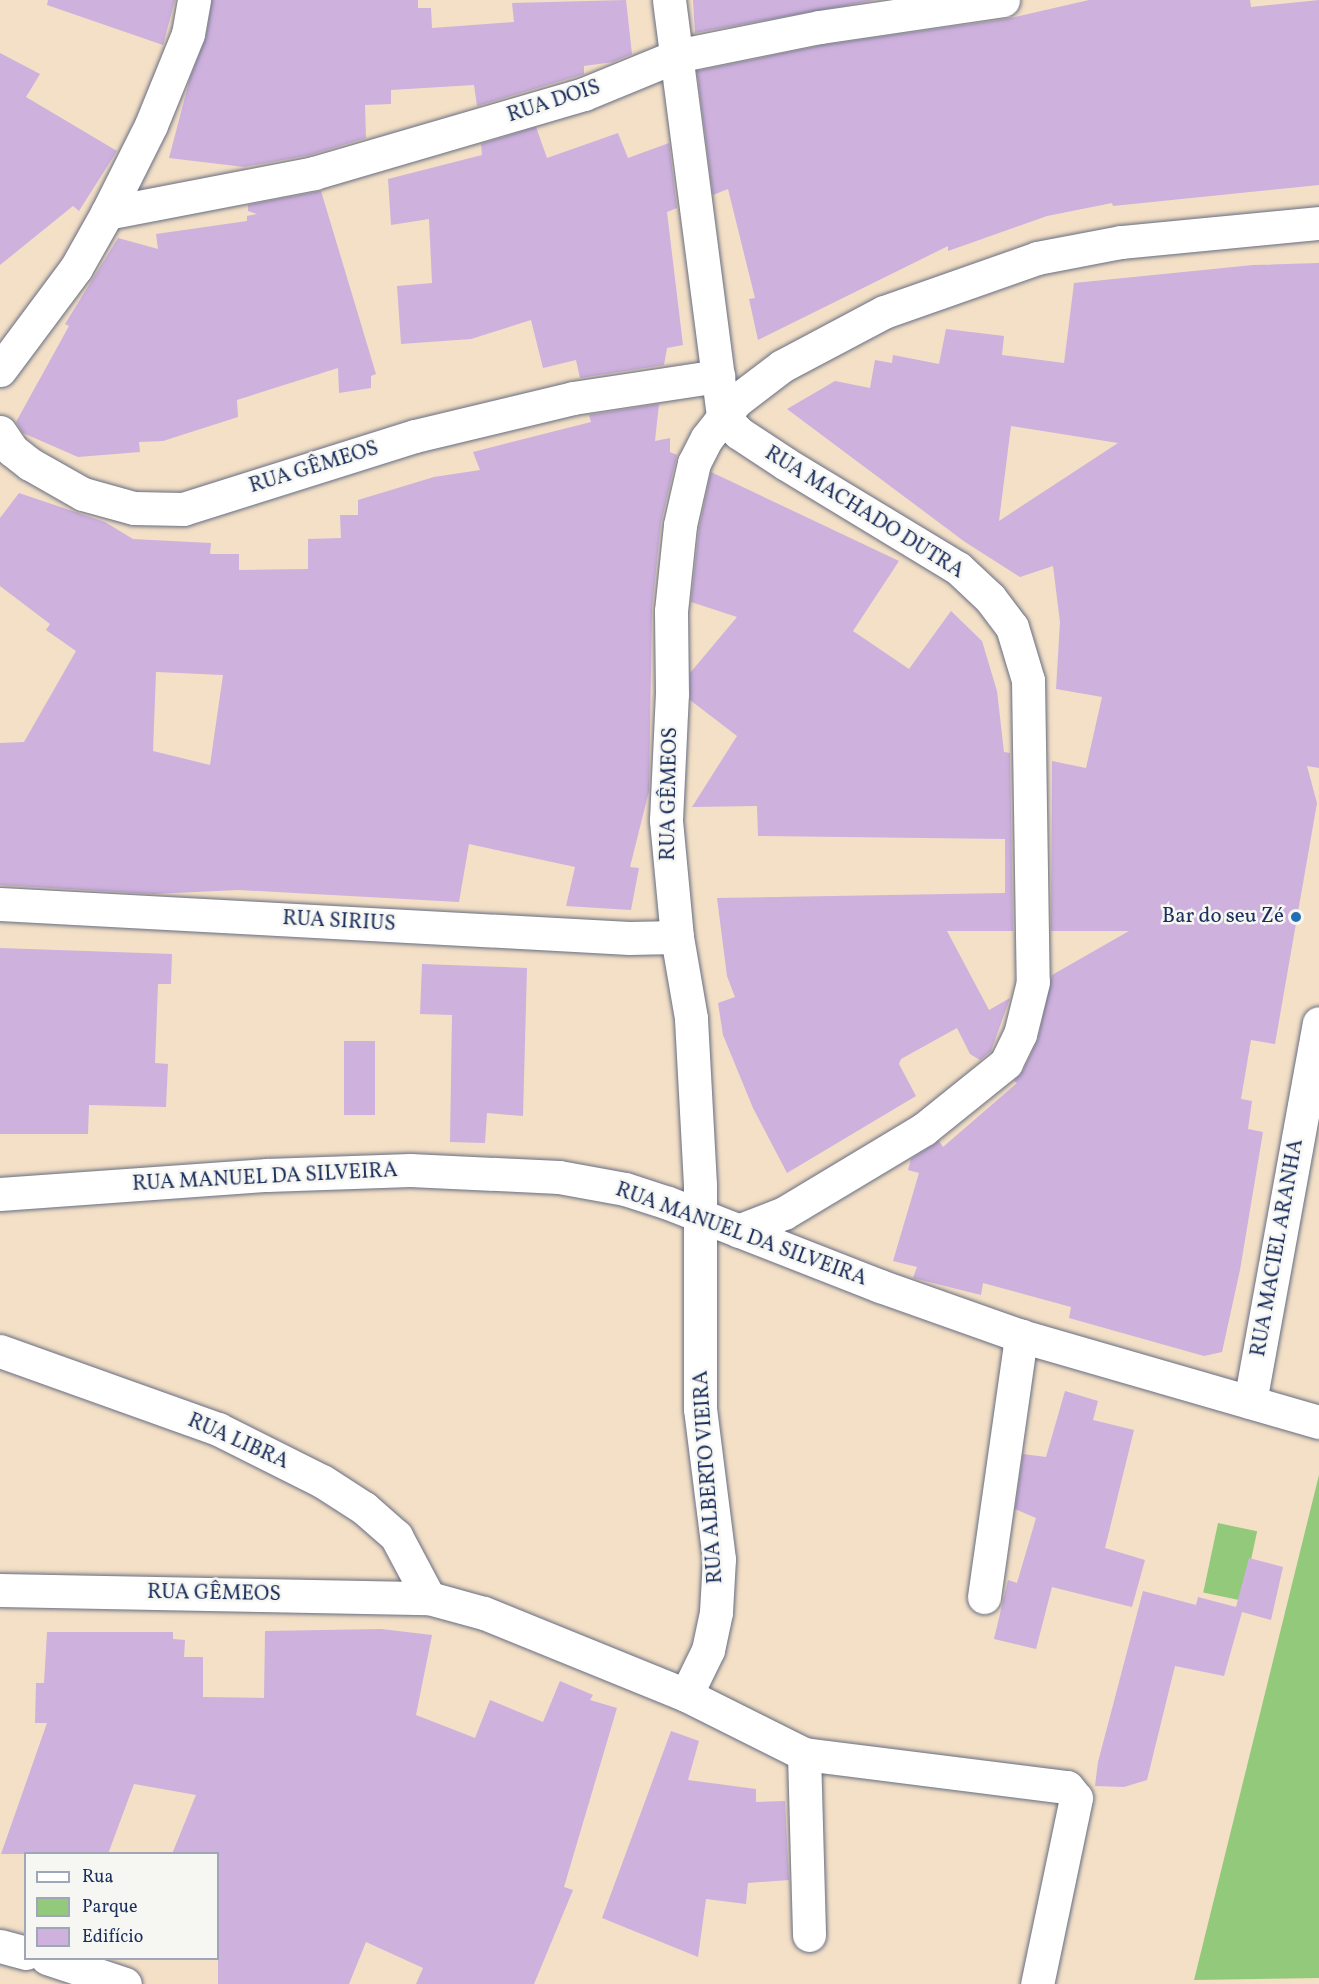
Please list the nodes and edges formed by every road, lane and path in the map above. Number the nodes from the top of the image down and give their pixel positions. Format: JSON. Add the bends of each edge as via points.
{"nodes":[{"id":1,"x":194,"y":0,"type":"edge"},
{"id":2,"x":669,"y":0,"type":"edge"},
{"id":3,"x":1003,"y":0,"type":"edge"},
{"id":4,"x":675,"y":56,"type":"junction"},
{"id":5,"x":107,"y":213,"type":"junction"},
{"id":6,"x":1319,"y":223,"type":"edge"},
{"id":7,"x":0,"y":370,"type":"edge"},
{"id":8,"x":718,"y":376,"type":"junction"},
{"id":9,"x":723,"y":416,"type":"junction"},
{"id":10,"x":0,"y":432,"type":"edge"},
{"id":11,"x":0,"y":904,"type":"edge"},
{"id":12,"x":677,"y":936,"type":"junction"},
{"id":13,"x":1319,"y":1023,"type":"edge"},
{"id":14,"x":0,"y":1194,"type":"edge"},
{"id":15,"x":700,"y":1218,"type":"junction"},
{"id":16,"x":738,"y":1231,"type":"junction"},
{"id":17,"x":1021,"y":1335,"type":"junction"},
{"id":18,"x":0,"y":1351,"type":"edge"},
{"id":19,"x":1250,"y":1402,"type":"junction"},
{"id":20,"x":1319,"y":1422,"type":"edge"},
{"id":21,"x":0,"y":1590,"type":"edge"},
{"id":22,"x":984,"y":1597,"type":"dead end"},
{"id":23,"x":429,"y":1598,"type":"junction"},
{"id":24,"x":686,"y":1695,"type":"junction"},
{"id":25,"x":804,"y":1754,"type":"junction"},
{"id":26,"x":809,"y":1935,"type":"dead end"},
{"id":27,"x":0,"y":1946,"type":"edge"},
{"id":28,"x":24,"y":1952,"type":"edge"},
{"id":29,"x":50,"y":1960,"type":"edge"},
{"id":30,"x":125,"y":1984,"type":"edge"},
{"id":31,"x":1037,"y":1984,"type":"edge"}],
"edges":[{"from":1,"to":5,"type":"street","via":[[188,34]]},
{"from":2,"to":4,"type":"street"},
{"from":3,"to":4,"type":"street","name":"RUA DOIS","via":[[820,27]]},
{"from":4,"to":5,"type":"street","name":"RUA DOIS","via":[[584,94],[314,173]]},
{"from":4,"to":8,"type":"street"},
{"from":5,"to":7,"type":"street","via":[[70,277]]},
{"from":6,"to":9,"type":"street","name":"RUA GÊMEOS","via":[[1120,242],[1037,258],[884,312],[782,366]]},
{"from":8,"to":9,"type":"street"},
{"from":8,"to":10,"type":"street","name":"RUA GÊMEOS","via":[[573,398],[415,436],[183,509],[134,508],[83,494],[30,464],[12,450]]},
{"from":9,"to":12,"type":"street","name":"RUA GÊMEOS","via":[[694,463],[680,525],[671,611],[666,820]]},
{"from":9,"to":16,"type":"street","name":"RUA MACHADO DUTRA","via":[[739,434],[958,568],[990,598],[1012,627],[1028,680],[1033,982],[1020,1034],[1006,1063],[924,1130],[784,1212]]},
{"from":11,"to":12,"type":"street","name":"RUA SIRIUS","via":[[629,938]]},
{"from":12,"to":15,"type":"street","name":"RUA GÊMEOS","via":[[691,1018]]},
{"from":13,"to":19,"type":"street","name":"RUA MACIEL ARANHA"},
{"from":14,"to":15,"type":"street","name":"RUA MANUEL DA SILVEIRA","via":[[267,1175],[410,1170],[558,1177],[625,1189]]},
{"from":15,"to":16,"type":"street","name":"RUA MANUEL DA SILVEIRA"},
{"from":15,"to":24,"type":"street","name":"RUA ALBERTO VIEIRA","via":[[700,1409],[719,1559],[716,1612],[708,1650]]},
{"from":16,"to":17,"type":"street","name":"RUA MANUEL DA SILVEIRA"},
{"from":17,"to":19,"type":"street","name":"RUA MANUEL DA SILVEIRA"},
{"from":17,"to":22,"type":"street"},
{"from":18,"to":23,"type":"street","name":"RUA LIBRA","via":[[218,1429],[322,1481],[364,1508],[396,1536]]},
{"from":19,"to":20,"type":"street","name":"RUA MANUEL DA SILVEIRA"},
{"from":21,"to":23,"type":"street","name":"RUA GÊMEOS"},
{"from":23,"to":24,"type":"street","name":"RUA GÊMEOS","via":[[484,1613]]},
{"from":24,"to":25,"type":"street","name":"RUA GÊMEOS"},
{"from":25,"to":26,"type":"street"},
{"from":25,"to":31,"type":"street","via":[[1067,1787],[1076,1798]]},
{"from":27,"to":28,"type":"street"},
{"from":29,"to":30,"type":"street"}]}
